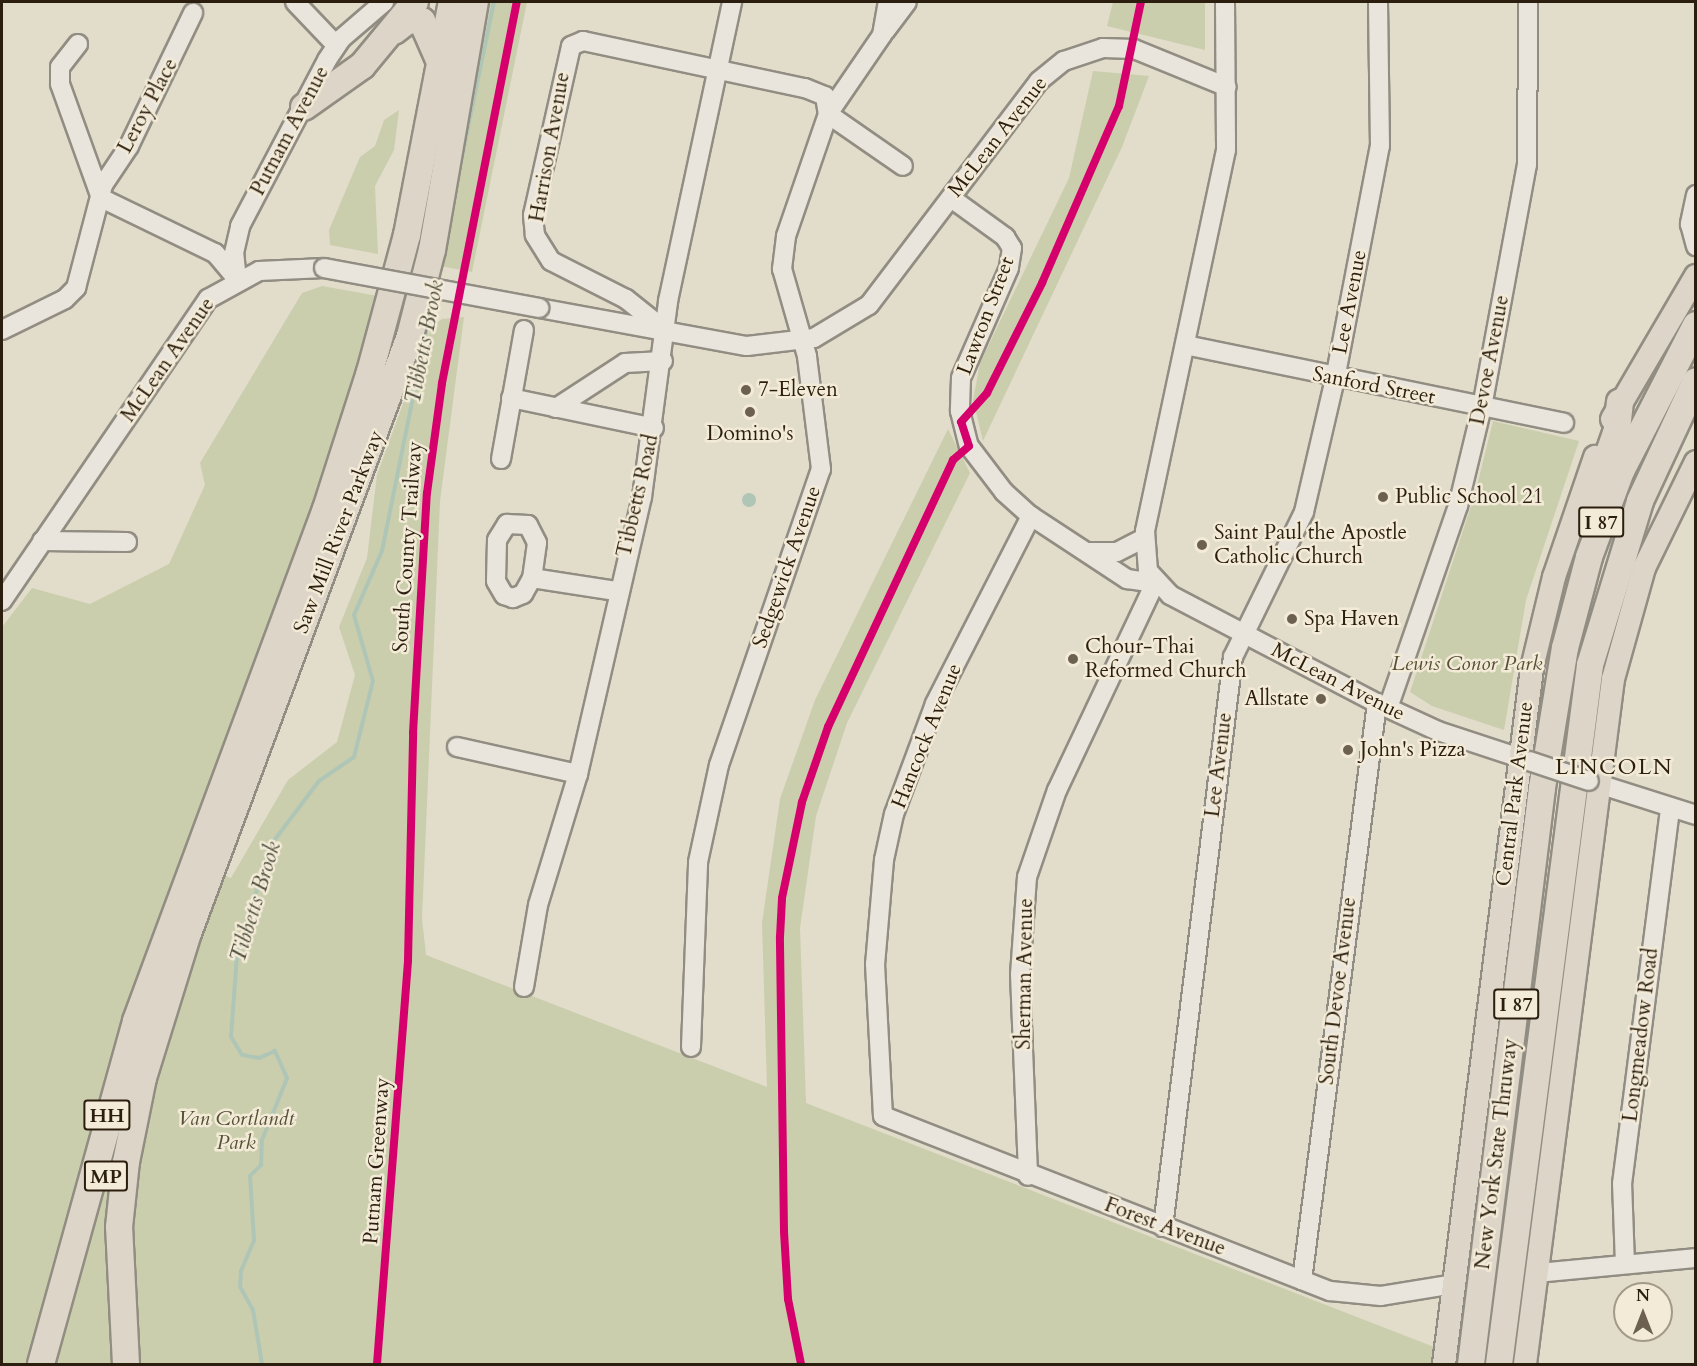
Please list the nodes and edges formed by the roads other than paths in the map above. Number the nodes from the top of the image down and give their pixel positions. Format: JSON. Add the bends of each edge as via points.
{"nodes":[{"id":1,"x":295,"y":2,"type":"edge"},
{"id":2,"x":384,"y":2,"type":"edge"},
{"id":3,"x":415,"y":2,"type":"edge"},
{"id":4,"x":452,"y":2,"type":"edge"},
{"id":5,"x":476,"y":2,"type":"edge"},
{"id":6,"x":732,"y":2,"type":"edge"},
{"id":7,"x":888,"y":2,"type":"edge"},
{"id":8,"x":907,"y":2,"type":"edge"},
{"id":9,"x":1226,"y":2,"type":"edge"},
{"id":10,"x":1378,"y":2,"type":"edge"},
{"id":11,"x":1528,"y":2,"type":"edge"},
{"id":12,"x":193,"y":13,"type":"dead end"},
{"id":13,"x":392,"y":34,"type":"junction"},
{"id":14,"x":882,"y":35,"type":"junction"},
{"id":15,"x":78,"y":44,"type":"dead end"},
{"id":16,"x":336,"y":45,"type":"junction"},
{"id":17,"x":440,"y":63,"type":"junction"},
{"id":18,"x":718,"y":70,"type":"junction"},
{"id":19,"x":1227,"y":87,"type":"junction"},
{"id":20,"x":304,"y":107,"type":"junction"},
{"id":21,"x":828,"y":114,"type":"junction"},
{"id":22,"x":903,"y":166,"type":"dead end"},
{"id":23,"x":1695,"y":195,"type":"edge"},
{"id":24,"x":101,"y":198,"type":"junction"},
{"id":25,"x":951,"y":198,"type":"junction"},
{"id":26,"x":1695,"y":246,"type":"edge"},
{"id":27,"x":1695,"y":276,"type":"edge"},
{"id":28,"x":237,"y":280,"type":"junction"},
{"id":29,"x":1695,"y":325,"type":"edge"},
{"id":30,"x":2,"y":330,"type":"edge"},
{"id":31,"x":524,"y":330,"type":"dead end"},
{"id":32,"x":666,"y":331,"type":"junction"},
{"id":33,"x":804,"y":341,"type":"junction"},
{"id":34,"x":1185,"y":345,"type":"junction"},
{"id":35,"x":663,"y":361,"type":"junction"},
{"id":36,"x":1335,"y":379,"type":"junction"},
{"id":37,"x":1695,"y":381,"type":"edge"},
{"id":38,"x":511,"y":398,"type":"junction"},
{"id":39,"x":1620,"y":402,"type":"junction"},
{"id":40,"x":1482,"y":407,"type":"junction"},
{"id":41,"x":556,"y":408,"type":"junction"},
{"id":42,"x":1695,"y":417,"type":"edge"},
{"id":43,"x":1564,"y":423,"type":"dead end"},
{"id":44,"x":654,"y":429,"type":"junction"},
{"id":45,"x":501,"y":459,"type":"dead end"},
{"id":46,"x":1695,"y":462,"type":"edge"},
{"id":47,"x":1640,"y":501,"type":"junction"},
{"id":48,"x":1031,"y":516,"type":"junction"},
{"id":49,"x":1144,"y":538,"type":"junction"},
{"id":50,"x":42,"y":541,"type":"junction"},
{"id":51,"x":127,"y":542,"type":"dead end"},
{"id":52,"x":1087,"y":552,"type":"junction"},
{"id":53,"x":532,"y":578,"type":"dead end"},
{"id":54,"x":1155,"y":583,"type":"junction"},
{"id":55,"x":616,"y":591,"type":"junction"},
{"id":56,"x":2,"y":601,"type":"edge"},
{"id":57,"x":1242,"y":632,"type":"junction"},
{"id":58,"x":1565,"y":648,"type":"junction"},
{"id":59,"x":1383,"y":705,"type":"junction"},
{"id":60,"x":456,"y":747,"type":"dead end"},
{"id":61,"x":1524,"y":760,"type":"junction"},
{"id":62,"x":578,"y":774,"type":"junction"},
{"id":63,"x":1594,"y":782,"type":"junction"},
{"id":64,"x":1670,"y":807,"type":"junction"},
{"id":65,"x":1695,"y":815,"type":"edge"},
{"id":66,"x":199,"y":874,"type":"junction"},
{"id":67,"x":524,"y":987,"type":"dead end"},
{"id":68,"x":168,"y":991,"type":"junction"},
{"id":69,"x":691,"y":1047,"type":"dead end"},
{"id":70,"x":883,"y":1116,"type":"joint"},
{"id":71,"x":1028,"y":1176,"type":"junction"},
{"id":72,"x":1163,"y":1227,"type":"junction"},
{"id":73,"x":1695,"y":1258,"type":"edge"},
{"id":74,"x":1625,"y":1264,"type":"junction"},
{"id":75,"x":1537,"y":1273,"type":"junction"},
{"id":76,"x":1302,"y":1280,"type":"junction"},
{"id":77,"x":1454,"y":1284,"type":"junction"},
{"id":78,"x":1445,"y":1355,"type":"edge"},
{"id":79,"x":41,"y":1365,"type":"edge"},
{"id":80,"x":57,"y":1365,"type":"edge"},
{"id":81,"x":126,"y":1365,"type":"edge"},
{"id":82,"x":1471,"y":1365,"type":"edge"},
{"id":83,"x":1499,"y":1365,"type":"edge"},
{"id":84,"x":1525,"y":1365,"type":"edge"}],
"edges":[{"from":1,"to":16,"type":"street"},
{"from":2,"to":16,"type":"street","name":"Putnam Avenue"},
{"from":3,"to":13,"type":"highway"},
{"from":4,"to":17,"type":"highway","name":"Saw Mill River Parkway"},
{"from":5,"to":66,"type":"highway","name":"Saw Mill River Parkway","via":[[417,315]]},
{"from":6,"to":18,"type":"street","name":"Tibbetts Road"},
{"from":7,"to":14,"type":"street","name":"Sedgewick Avenue"},
{"from":8,"to":14,"type":"street"},
{"from":9,"to":19,"type":"street"},
{"from":10,"to":36,"type":"street","name":"Lee Avenue","via":[[1380,146]]},
{"from":11,"to":40,"type":"street","name":"Devoe Avenue","via":[[1527,165]]},
{"from":12,"to":24,"type":"street","name":"Leroy Place"},
{"from":13,"to":17,"type":"highway","via":[[408,20],[422,21]]},
{"from":13,"to":20,"type":"highway","via":[[352,74]]},
{"from":14,"to":21,"type":"street","name":"Sedgewick Avenue"},
{"from":15,"to":24,"type":"street","via":[[60,67],[60,84]]},
{"from":16,"to":20,"type":"street","name":"Putnam Avenue"},
{"from":17,"to":66,"type":"highway","name":"Saw Mill River Parkway","via":[[401,258],[359,409]]},
{"from":18,"to":21,"type":"street","via":[[815,91],[827,100]]},
{"from":18,"to":32,"type":"street","name":"Tibbetts Road","via":[[685,214]]},
{"from":18,"to":32,"type":"street","name":"Harrison Avenue","via":[[578,42],[567,56],[533,215],[535,235],[551,261],[626,299]]},
{"from":19,"to":25,"type":"street","name":"McLean Avenue","via":[[1134,49],[1083,52],[1040,81]]},
{"from":19,"to":34,"type":"street","via":[[1224,160]]},
{"from":20,"to":28,"type":"street","name":"Putnam Avenue","via":[[240,226],[234,253]]},
{"from":21,"to":22,"type":"street"},
{"from":21,"to":33,"type":"street","name":"Sedgewick Avenue","via":[[802,179],[782,269]]},
{"from":23,"to":26,"type":"street","via":[[1690,224]]},
{"from":24,"to":28,"type":"street","via":[[215,253]]},
{"from":24,"to":30,"type":"street","name":"Leroy Place","via":[[76,288],[65,299]]},
{"from":25,"to":33,"type":"street","name":"McLean Avenue","via":[[869,305],[832,330]]},
{"from":25,"to":48,"type":"street","name":"Lawton Street","via":[[1005,237],[1012,248],[1009,268],[964,366],[960,411],[976,457]]},
{"from":27,"to":39,"type":"main road","name":"Central Park Avenue"},
{"from":28,"to":32,"type":"street","name":"McLean Avenue","bridge":true,"via":[[280,266],[324,268]]},
{"from":28,"to":50,"type":"street","name":"McLean Avenue","via":[[201,308]]},
{"from":29,"to":58,"type":"highway","name":"New York State Thruway","number":"I 87","via":[[1621,471],[1589,557]]},
{"from":31,"to":38,"type":"street"},
{"from":32,"to":33,"type":"street","name":"McLean Avenue","via":[[753,346]]},
{"from":32,"to":35,"type":"street","name":"Tibbetts Road"},
{"from":33,"to":69,"type":"street","name":"Sedgewick Avenue","via":[[821,469],[716,776],[698,862]]},
{"from":34,"to":36,"type":"street","name":"Sanford Street"},
{"from":34,"to":49,"type":"street"},
{"from":35,"to":41,"type":"street","via":[[625,363]]},
{"from":35,"to":44,"type":"street","name":"Tibbetts Road"},
{"from":36,"to":40,"type":"street","name":"Sanford Street"},
{"from":36,"to":57,"type":"street","name":"Lee Avenue","via":[[1304,512]]},
{"from":37,"to":47,"type":"highway","name":"New York State Thruway","number":"I 87"},
{"from":38,"to":41,"type":"street"},
{"from":38,"to":45,"type":"street"},
{"from":39,"to":58,"type":"highway","via":[[1617,430],[1581,534]]},
{"from":39,"to":61,"type":"main road","name":"Central Park Avenue","via":[[1599,445],[1551,585],[1532,668]]},
{"from":40,"to":43,"type":"street","name":"Sanford Street"},
{"from":40,"to":59,"type":"street","name":"Devoe Avenue","via":[[1458,506]]},
{"from":41,"to":44,"type":"street"},
{"from":42,"to":47,"type":"highway","via":[[1668,468]]},
{"from":44,"to":55,"type":"street","name":"Tibbetts Road"},
{"from":46,"to":63,"type":"main road","via":[[1670,506],[1637,591],[1613,679]]},
{"from":47,"to":83,"type":"highway","name":"New York State Thruway","number":"I 87","via":[[1601,619],[1582,711]]},
{"from":48,"to":52,"type":"street","name":"Lawton Street"},
{"from":48,"to":70,"type":"street","name":"Hancock Avenue","via":[[935,704],[894,814],[884,860],[875,964]]},
{"from":49,"to":52,"type":"street","via":[[1117,552]]},
{"from":49,"to":54,"type":"street","via":[[1146,563]]},
{"from":50,"to":51,"type":"street"},
{"from":50,"to":56,"type":"street","name":"McLean Avenue"},
{"from":52,"to":54,"type":"street","name":"Lawton Street","via":[[1127,579]]},
{"from":53,"to":55,"type":"street"},
{"from":54,"to":57,"type":"street","name":"McLean Avenue"},
{"from":54,"to":71,"type":"street","name":"Sherman Avenue","via":[[1057,790],[1027,877],[1020,974]]},
{"from":55,"to":62,"type":"street","name":"Tibbetts Road"},
{"from":57,"to":59,"type":"street","name":"McLean Avenue"},
{"from":57,"to":72,"type":"street","name":"Lee Avenue","via":[[1233,657]]},
{"from":58,"to":82,"type":"highway","name":"New York State Thruway","number":"I 87","via":[[1542,788]]},
{"from":59,"to":61,"type":"street","name":"McLean Avenue"},
{"from":59,"to":76,"type":"street","name":"South Devoe Avenue"},
{"from":60,"to":62,"type":"street"},
{"from":61,"to":63,"type":"street","name":"McLean Avenue","bridge":true},
{"from":61,"to":77,"type":"main road","name":"Central Park Avenue"},
{"from":62,"to":67,"type":"street","name":"Tibbetts Road","via":[[538,904]]},
{"from":63,"to":64,"type":"street","name":"McLean Avenue"},
{"from":63,"to":75,"type":"main road"},
{"from":64,"to":65,"type":"street","name":"McLean Avenue"},
{"from":64,"to":74,"type":"street","name":"Longmeadow Road","via":[[1622,1184]]},
{"from":66,"to":68,"type":"highway","number":"HH"},
{"from":66,"to":79,"type":"highway","number":"HH","via":[[109,1109]]},
{"from":68,"to":80,"type":"highway","number":"MP","via":[[123,1113]]},
{"from":68,"to":81,"type":"highway","number":"HH","via":[[133,1121],[122,1186],[118,1277]]},
{"from":70,"to":71,"type":"street","name":"Forest Avenue"},
{"from":71,"to":72,"type":"street","name":"Forest Avenue"},
{"from":72,"to":76,"type":"street","name":"Forest Avenue"},
{"from":73,"to":74,"type":"street"},
{"from":74,"to":75,"type":"street"},
{"from":75,"to":84,"type":"main road"},
{"from":76,"to":77,"type":"street","name":"Forest Avenue","via":[[1361,1297]]},
{"from":77,"to":78,"type":"main road","name":"Central Park Avenue"}]}
